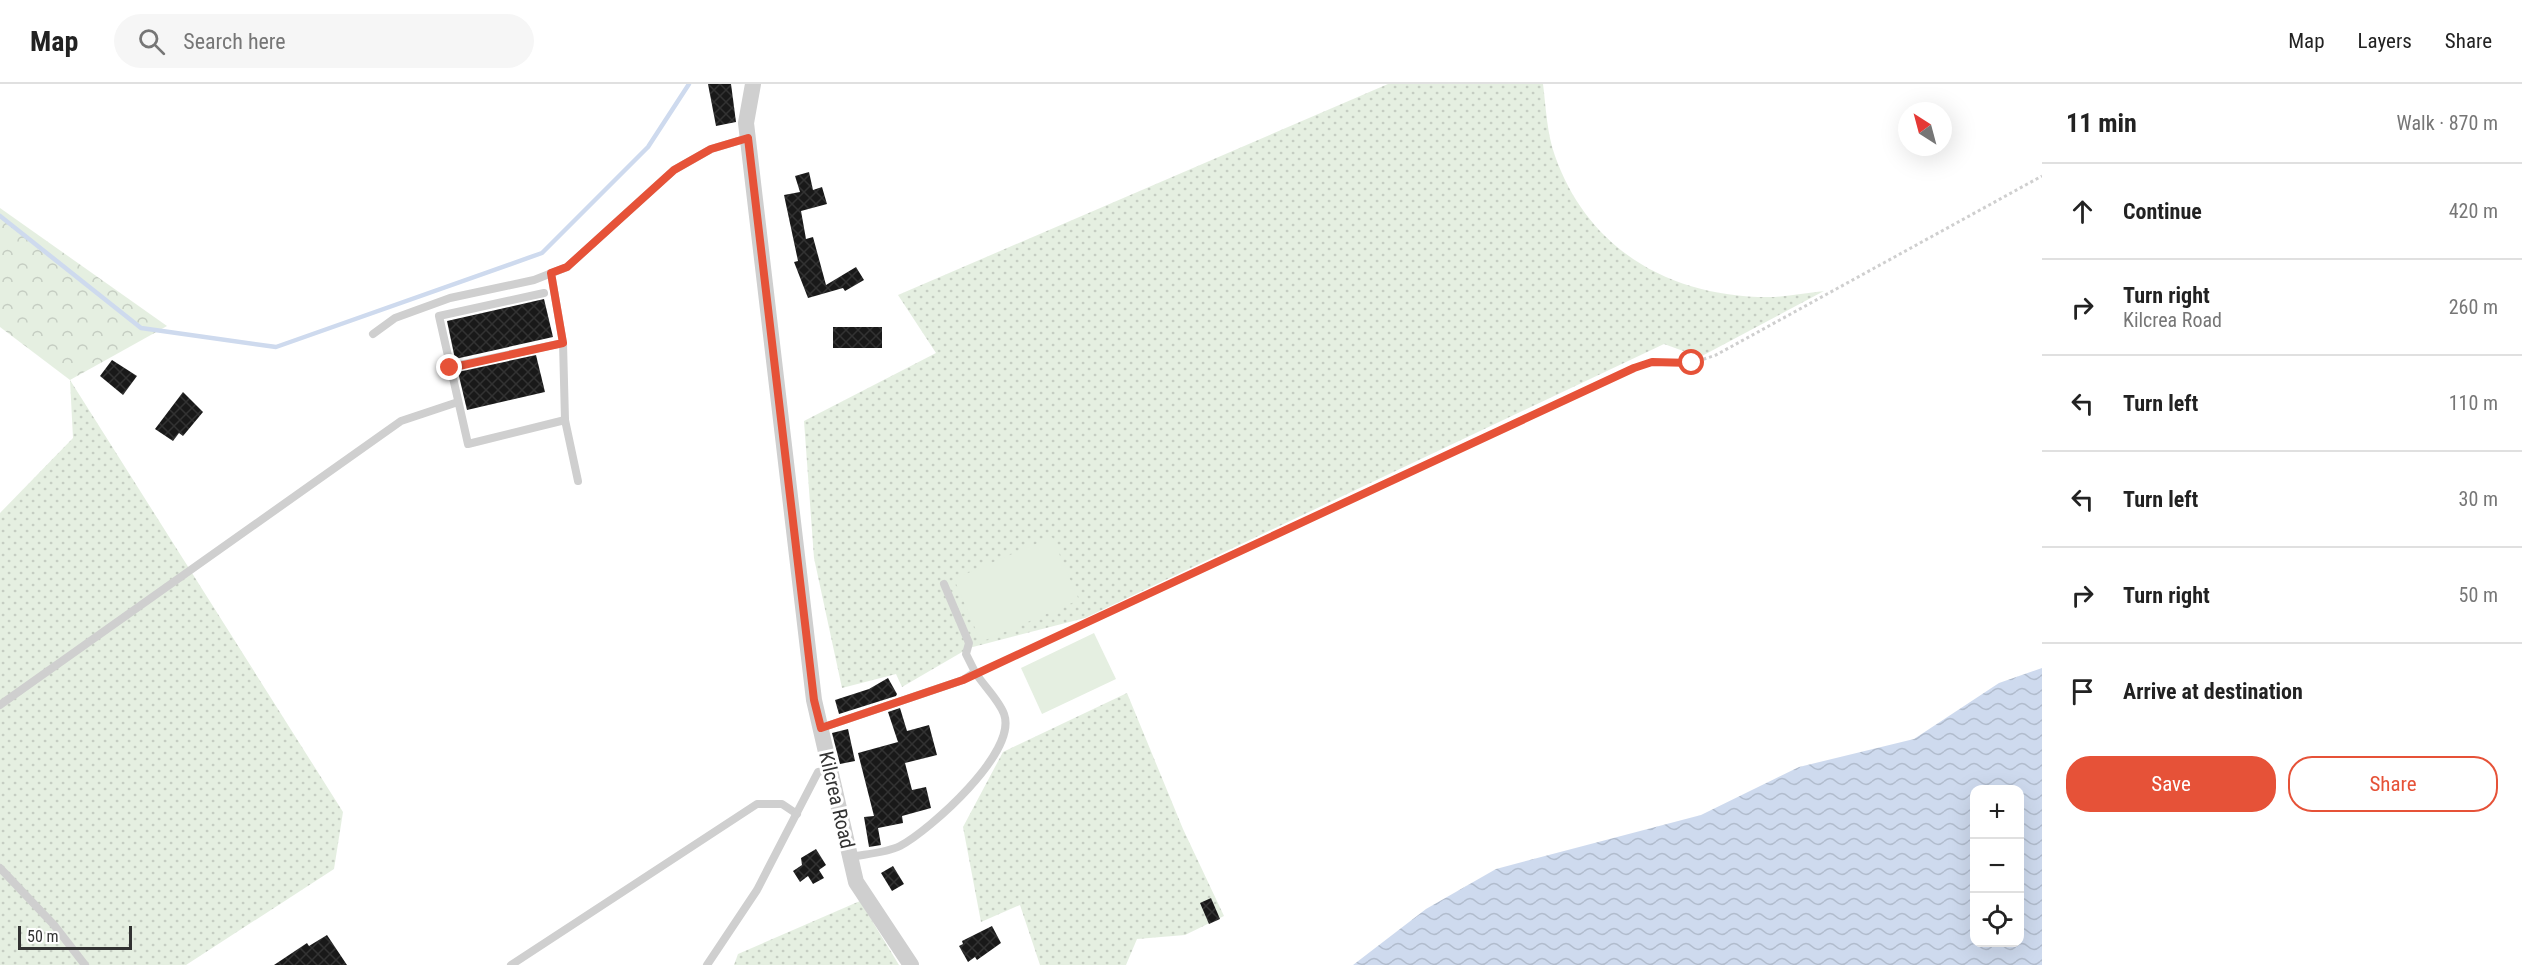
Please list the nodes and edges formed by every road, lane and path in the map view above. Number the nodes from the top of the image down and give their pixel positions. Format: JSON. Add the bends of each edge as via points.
{"nodes":[{"id":1,"x":753,"y":84,"type":"edge"},
{"id":2,"x":748,"y":138,"type":"junction"},
{"id":3,"x":2042,"y":176,"type":"edge"},
{"id":4,"x":551,"y":273,"type":"junction"},
{"id":5,"x":544,"y":293,"type":"dead end"},
{"id":6,"x":372,"y":334,"type":"dead end"},
{"id":7,"x":563,"y":343,"type":"junction"},
{"id":8,"x":450,"y":368,"type":"junction"},
{"id":9,"x":458,"y":402,"type":"junction"},
{"id":10,"x":565,"y":420,"type":"junction"},
{"id":11,"x":578,"y":481,"type":"dead end"},
{"id":12,"x":944,"y":584,"type":"dead end"},
{"id":13,"x":975,"y":672,"type":"junction"},
{"id":14,"x":0,"y":705,"type":"edge"},
{"id":15,"x":821,"y":728,"type":"junction"},
{"id":16,"x":831,"y":770,"type":"junction"},
{"id":17,"x":797,"y":814,"type":"junction"},
{"id":18,"x":850,"y":857,"type":"junction"},
{"id":19,"x":0,"y":868,"type":"edge"},
{"id":20,"x":85,"y":965,"type":"edge"},
{"id":21,"x":511,"y":965,"type":"edge"},
{"id":22,"x":707,"y":965,"type":"edge"},
{"id":23,"x":911,"y":965,"type":"edge"}],
"edges":[{"from":1,"to":2,"type":"street","name":"Kilcrea Road","via":[[746,123]]},
{"from":2,"to":4,"type":"lane","via":[[711,149],[674,170],[567,267]]},
{"from":2,"to":15,"type":"street","name":"Kilcrea Road","via":[[814,700]]},
{"from":3,"to":13,"type":"path","via":[[1716,356],[1692,363],[1652,362],[1634,368]]},
{"from":4,"to":6,"type":"lane","via":[[450,298],[395,318]]},
{"from":4,"to":7,"type":"lane"},
{"from":5,"to":8,"type":"lane","via":[[439,316]]},
{"from":7,"to":8,"type":"lane"},
{"from":7,"to":10,"type":"lane"},
{"from":8,"to":9,"type":"lane"},
{"from":9,"to":10,"type":"lane","via":[[468,444]]},
{"from":9,"to":14,"type":"lane","via":[[401,421]]},
{"from":10,"to":11,"type":"lane"},
{"from":12,"to":13,"type":"lane","via":[[969,643],[966,654]]},
{"from":13,"to":15,"type":"lane","via":[[963,680]]},
{"from":13,"to":18,"type":"lane","via":[[1005,714],[1004,736],[980,777],[940,818],[898,847]]},
{"from":15,"to":16,"type":"street","name":"Kilcrea Road"},
{"from":16,"to":17,"type":"lane","via":[[818,772]]},
{"from":16,"to":18,"type":"street","name":"Kilcrea Road"},
{"from":17,"to":21,"type":"lane","via":[[782,804],[757,804]]},
{"from":17,"to":22,"type":"lane","via":[[757,890]]},
{"from":18,"to":23,"type":"street","name":"Kilcrea Road","via":[[856,882]]},
{"from":19,"to":20,"type":"lane","via":[[54,925]]}]}
